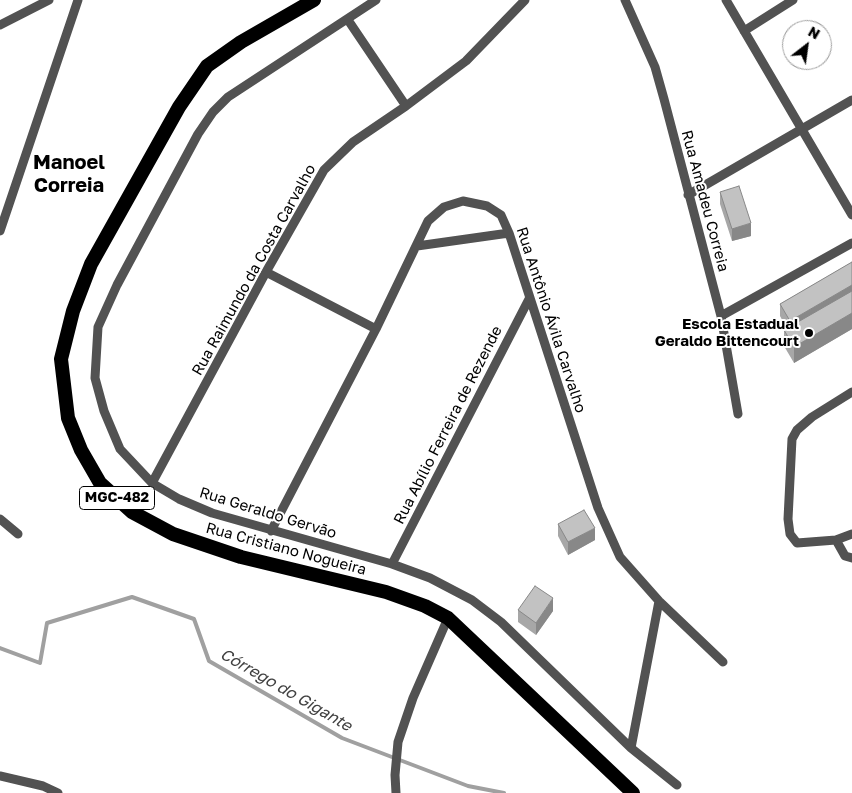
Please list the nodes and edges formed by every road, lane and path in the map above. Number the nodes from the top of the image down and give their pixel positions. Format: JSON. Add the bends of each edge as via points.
{"nodes":[{"id":1,"x":49,"y":0,"type":"edge"},
{"id":2,"x":78,"y":0,"type":"edge"},
{"id":3,"x":314,"y":0,"type":"edge"},
{"id":4,"x":376,"y":0,"type":"edge"},
{"id":5,"x":524,"y":0,"type":"edge"},
{"id":6,"x":625,"y":0,"type":"edge"},
{"id":7,"x":726,"y":0,"type":"edge"},
{"id":8,"x":793,"y":0,"type":"edge"},
{"id":9,"x":348,"y":20,"type":"junction"},
{"id":10,"x":0,"y":25,"type":"edge"},
{"id":11,"x":744,"y":31,"type":"junction"},
{"id":12,"x":852,"y":100,"type":"edge"},
{"id":13,"x":406,"y":106,"type":"junction"},
{"id":14,"x":802,"y":129,"type":"junction"},
{"id":15,"x":688,"y":195,"type":"junction"},
{"id":16,"x":852,"y":215,"type":"edge"},
{"id":17,"x":0,"y":230,"type":"edge"},
{"id":18,"x":509,"y":233,"type":"junction"},
{"id":19,"x":852,"y":243,"type":"edge"},
{"id":20,"x":417,"y":246,"type":"junction"},
{"id":21,"x":266,"y":272,"type":"junction"},
{"id":22,"x":529,"y":299,"type":"junction"},
{"id":23,"x":720,"y":316,"type":"junction"},
{"id":24,"x":376,"y":329,"type":"junction"},
{"id":25,"x":852,"y":392,"type":"edge"},
{"id":26,"x":738,"y":414,"type":"dead end"},
{"id":27,"x":152,"y":483,"type":"junction"},
{"id":28,"x":0,"y":519,"type":"edge"},
{"id":29,"x":271,"y":531,"type":"junction"},
{"id":30,"x":18,"y":534,"type":"dead end"},
{"id":31,"x":852,"y":534,"type":"edge"},
{"id":32,"x":836,"y":540,"type":"junction"},
{"id":33,"x":848,"y":557,"type":"edge"},
{"id":34,"x":392,"y":564,"type":"junction"},
{"id":35,"x":659,"y":601,"type":"junction"},
{"id":36,"x":448,"y":618,"type":"junction"},
{"id":37,"x":723,"y":662,"type":"dead end"},
{"id":38,"x":631,"y":748,"type":"junction"},
{"id":39,"x":0,"y":776,"type":"edge"},
{"id":40,"x":676,"y":785,"type":"dead end"},
{"id":41,"x":58,"y":793,"type":"edge"},
{"id":42,"x":396,"y":793,"type":"edge"},
{"id":43,"x":633,"y":793,"type":"edge"}],
"edges":[{"from":1,"to":10,"type":"street"},
{"from":2,"to":17,"type":"street"},
{"from":3,"to":36,"type":"highway","name":"Rua Cristiano Nogueira","number":"MGC-482","via":[[241,42],[208,66],[179,106],[91,264],[73,311],[61,359],[68,418],[100,483],[132,512],[173,534],[241,557],[386,592]]},
{"from":4,"to":9,"type":"street","name":"Rua Geraldo Gervão"},
{"from":5,"to":13,"type":"street","name":"Rua Raimundo da Costa Carvalho","via":[[466,61]]},
{"from":6,"to":15,"type":"street","name":"Rua Amadeu Correia","via":[[655,67]]},
{"from":7,"to":11,"type":"street"},
{"from":8,"to":11,"type":"street"},
{"from":9,"to":13,"type":"street"},
{"from":9,"to":27,"type":"street","name":"Rua Geraldo Gervão","via":[[228,97],[213,112],[117,285],[98,327],[95,378],[104,411],[120,449]]},
{"from":11,"to":14,"type":"street"},
{"from":12,"to":14,"type":"street"},
{"from":13,"to":21,"type":"street","name":"Rua Raimundo da Costa Carvalho","via":[[353,142],[324,170]]},
{"from":14,"to":15,"type":"street"},
{"from":14,"to":16,"type":"street"},
{"from":15,"to":23,"type":"street","name":"Rua Amadeu Correia"},
{"from":18,"to":20,"type":"street"},
{"from":18,"to":20,"type":"street","name":"Rua Antônio Ávila Carvalho","via":[[501,215],[487,206],[463,201],[444,207],[428,221]]},
{"from":18,"to":22,"type":"street","name":"Rua Antônio Ávila Carvalho"},
{"from":19,"to":23,"type":"street"},
{"from":20,"to":24,"type":"street","name":"Rua Antônio Ávila Carvalho"},
{"from":21,"to":24,"type":"street"},
{"from":21,"to":27,"type":"street","name":"Rua Raimundo da Costa Carvalho"},
{"from":22,"to":34,"type":"street","name":"Rua Abílio Ferreira de Rezende"},
{"from":22,"to":35,"type":"street","name":"Rua Antônio Ávila Carvalho","via":[[598,508],[620,557]]},
{"from":23,"to":26,"type":"street","name":"Rua Amadeu Correia"},
{"from":24,"to":29,"type":"street","name":"Rua Antônio Ávila Carvalho"},
{"from":25,"to":32,"type":"street","via":[[812,417],[792,439],[788,519],[793,539],[807,544]]},
{"from":27,"to":29,"type":"street","name":"Rua Geraldo Gervão","via":[[178,499],[212,513]]},
{"from":28,"to":30,"type":"street"},
{"from":29,"to":34,"type":"street","name":"Rua Geraldo Gervão"},
{"from":31,"to":32,"type":"street"},
{"from":32,"to":33,"type":"street"},
{"from":34,"to":38,"type":"street","name":"Rua Geraldo Gervão","via":[[430,578],[472,600],[501,622]]},
{"from":35,"to":37,"type":"street","name":"Rua Antônio Ávila Carvalho"},
{"from":35,"to":38,"type":"street"},
{"from":36,"to":42,"type":"street","via":[[413,698],[398,742]]},
{"from":36,"to":43,"type":"highway","name":"Rua Cristiano Nogueira","number":"MGC-482"},
{"from":38,"to":40,"type":"street","name":"Rua Geraldo Gervão"},
{"from":39,"to":41,"type":"street"}]}
